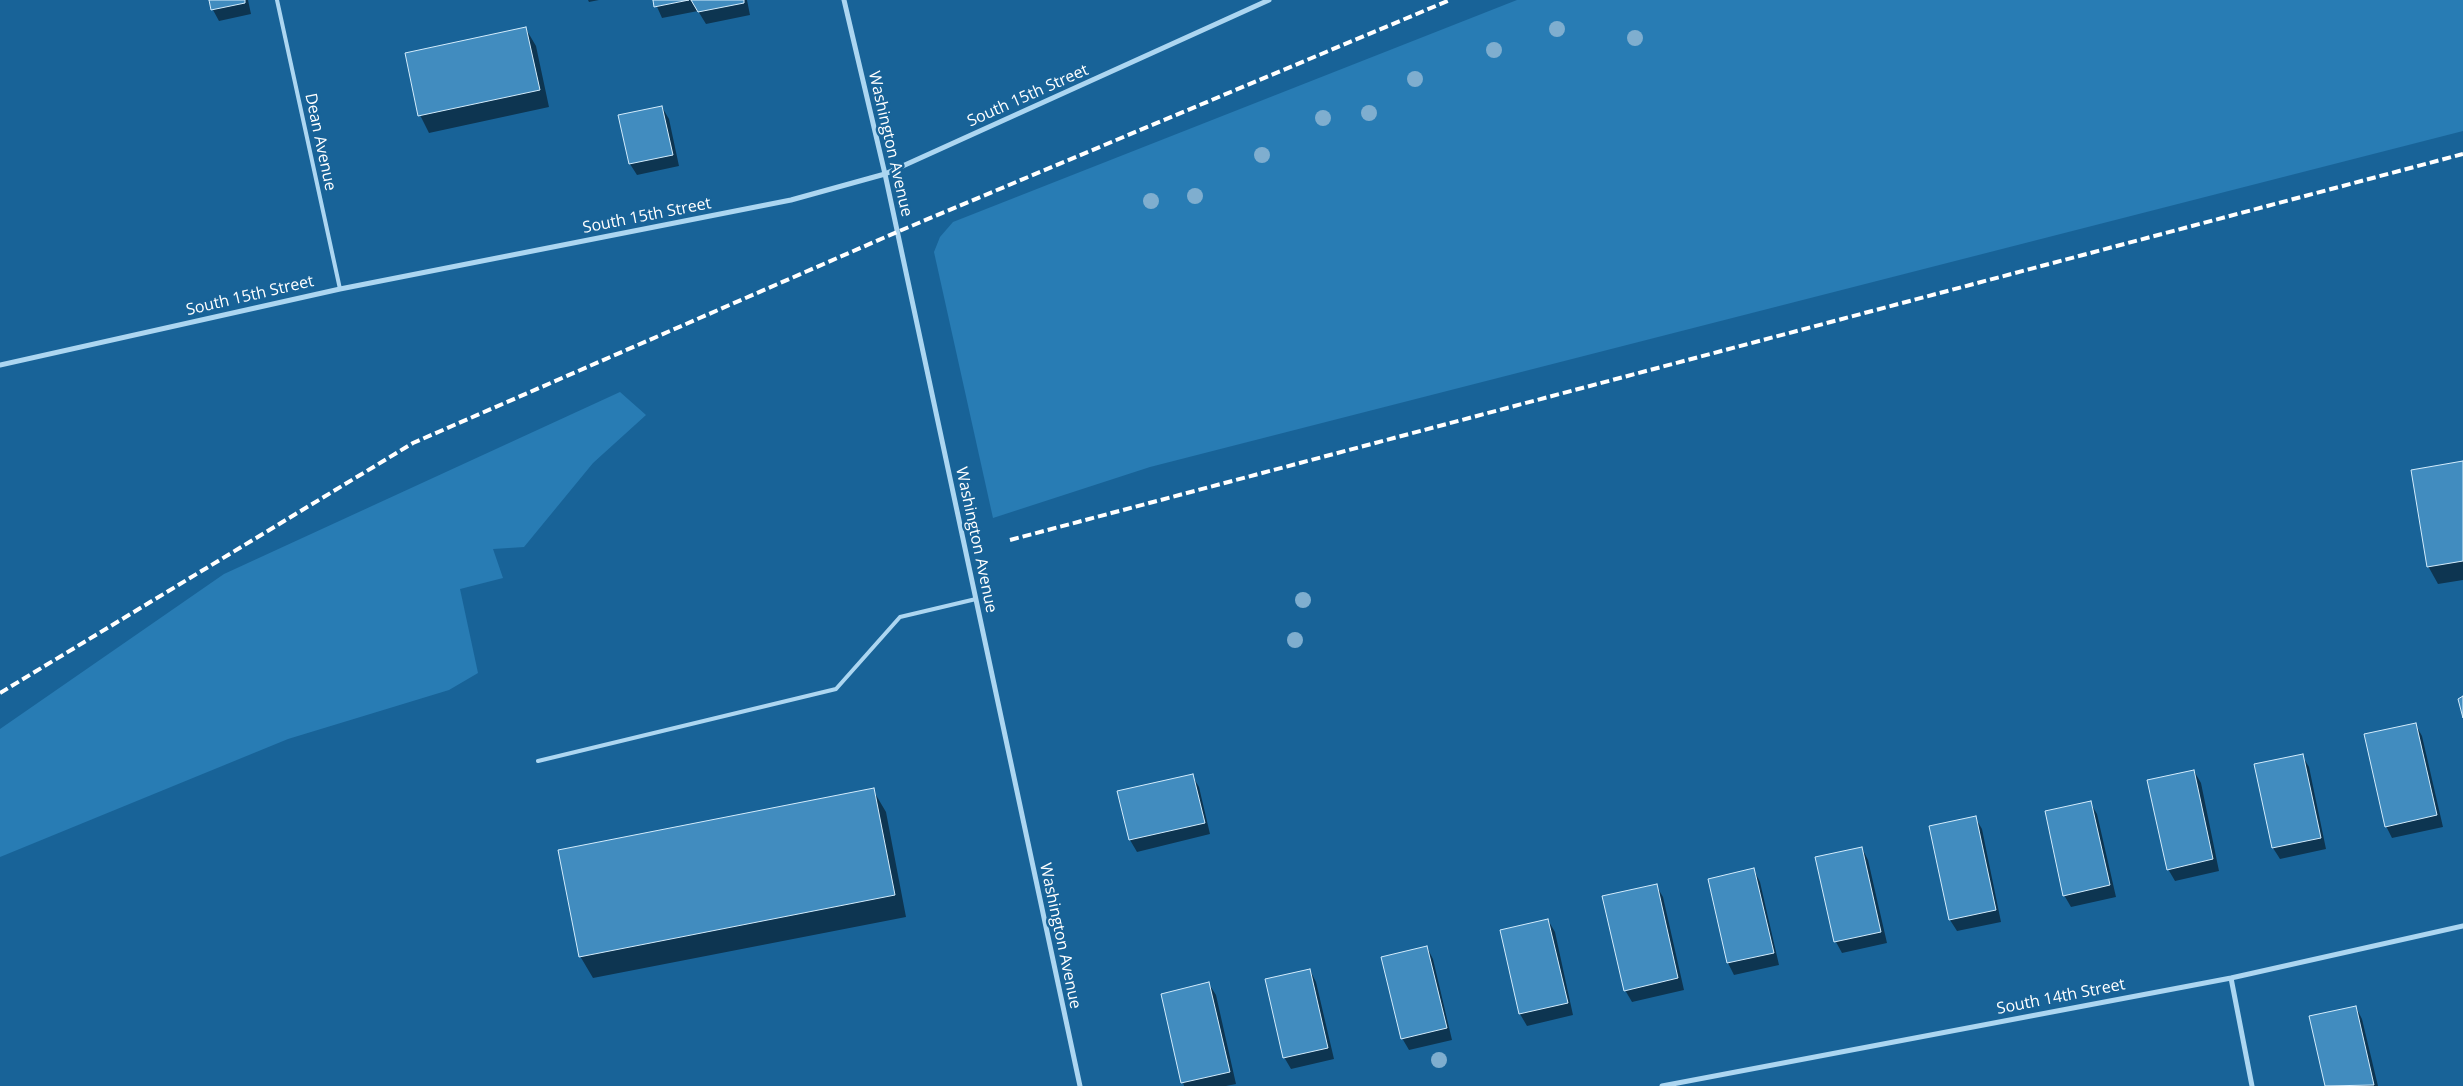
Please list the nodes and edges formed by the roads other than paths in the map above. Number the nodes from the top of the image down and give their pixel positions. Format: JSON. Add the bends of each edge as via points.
{"nodes":[{"id":1,"x":277,"y":0,"type":"edge"},
{"id":2,"x":844,"y":0,"type":"edge"},
{"id":3,"x":1269,"y":0,"type":"edge"},
{"id":4,"x":885,"y":174,"type":"junction"},
{"id":5,"x":340,"y":289,"type":"junction"},
{"id":6,"x":0,"y":365,"type":"edge"},
{"id":7,"x":976,"y":599,"type":"junction"},
{"id":8,"x":538,"y":761,"type":"dead end"},
{"id":9,"x":2463,"y":926,"type":"edge"},
{"id":10,"x":2231,"y":978,"type":"junction"},
{"id":11,"x":1080,"y":1086,"type":"edge"},
{"id":12,"x":1662,"y":1086,"type":"edge"},
{"id":13,"x":2252,"y":1086,"type":"edge"}],
"edges":[{"from":1,"to":5,"type":"lane","name":"Dean Avenue"},
{"from":2,"to":4,"type":"street","name":"Washington Avenue"},
{"from":3,"to":4,"type":"street","name":"South 15th Street"},
{"from":4,"to":5,"type":"street","name":"South 15th Street","via":[[791,200]]},
{"from":4,"to":7,"type":"street","name":"Washington Avenue"},
{"from":5,"to":6,"type":"street","name":"South 15th Street"},
{"from":7,"to":8,"type":"lane","via":[[900,617],[836,689]]},
{"from":7,"to":11,"type":"street","name":"Washington Avenue"},
{"from":9,"to":10,"type":"street","name":"South 14th Street"},
{"from":10,"to":12,"type":"street","name":"South 14th Street"},
{"from":10,"to":13,"type":"street"}]}
